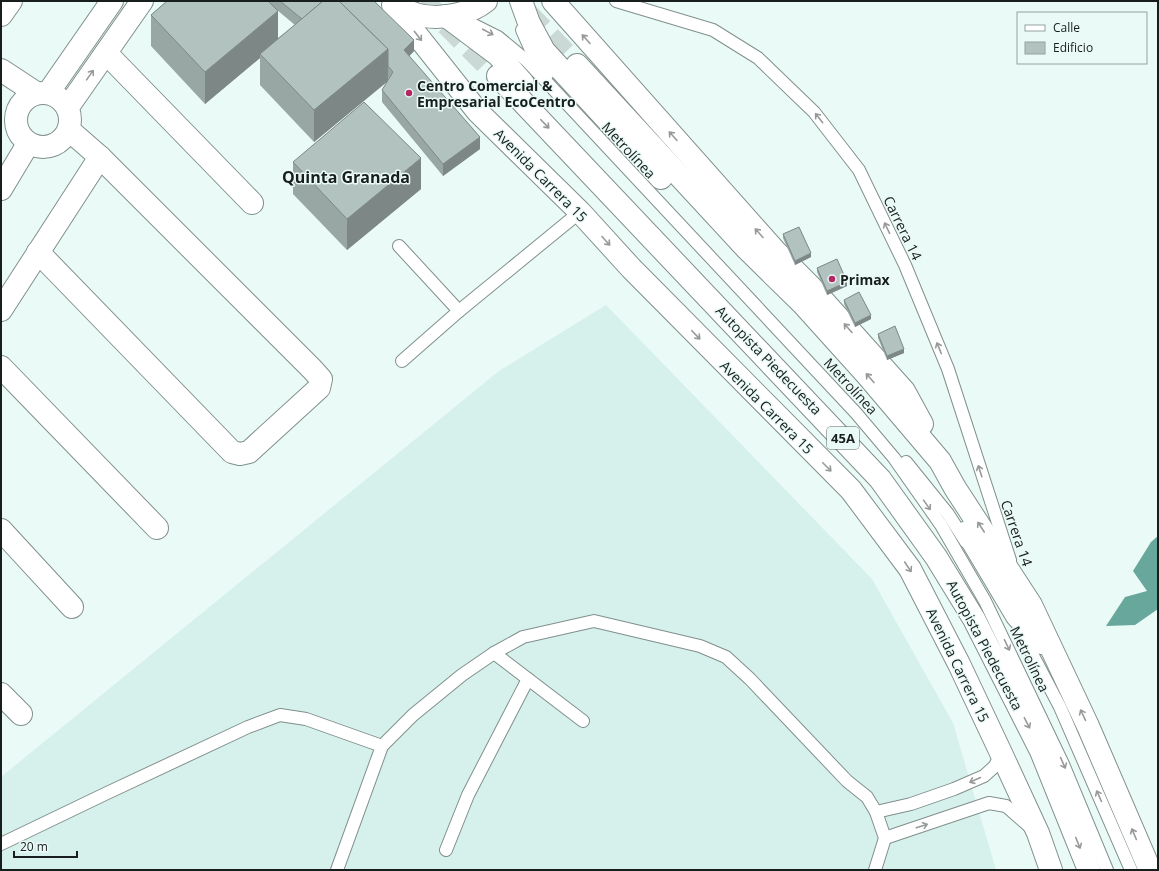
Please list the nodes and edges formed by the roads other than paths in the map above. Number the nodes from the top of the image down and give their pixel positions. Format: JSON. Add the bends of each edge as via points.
{"nodes":[{"id":1,"x":11,"y":1,"type":"edge"},
{"id":2,"x":112,"y":1,"type":"edge"},
{"id":3,"x":142,"y":1,"type":"edge"},
{"id":4,"x":486,"y":1,"type":"edge"},
{"id":5,"x":510,"y":1,"type":"edge"},
{"id":6,"x":521,"y":1,"type":"edge"},
{"id":7,"x":552,"y":1,"type":"edge"},
{"id":8,"x":616,"y":1,"type":"edge"},
{"id":9,"x":391,"y":3,"type":"edge"},
{"id":10,"x":1,"y":15,"type":"edge"},
{"id":11,"x":449,"y":15,"type":"junction"},
{"id":12,"x":106,"y":53,"type":"junction"},
{"id":13,"x":577,"y":65,"type":"tunnel mouth"},
{"id":14,"x":1,"y":70,"type":"edge"},
{"id":15,"x":498,"y":76,"type":"tunnel mouth"},
{"id":16,"x":42,"y":93,"type":"junction"},
{"id":17,"x":68,"y":107,"type":"junction"},
{"id":18,"x":8,"y":118,"type":"edge"},
{"id":19,"x":69,"y":130,"type":"junction"},
{"id":20,"x":28,"y":144,"type":"junction"},
{"id":21,"x":100,"y":157,"type":"junction"},
{"id":22,"x":1,"y":188,"type":"edge"},
{"id":23,"x":252,"y":203,"type":"dead end"},
{"id":24,"x":580,"y":212,"type":"junction"},
{"id":25,"x":399,"y":246,"type":"dead end"},
{"id":26,"x":38,"y":252,"type":"junction"},
{"id":27,"x":1,"y":310,"type":"edge"},
{"id":28,"x":459,"y":312,"type":"junction"},
{"id":29,"x":402,"y":361,"type":"dead end"},
{"id":30,"x":1,"y":367,"type":"edge"},
{"id":31,"x":932,"y":451,"type":"junction"},
{"id":32,"x":157,"y":528,"type":"dead end"},
{"id":33,"x":1,"y":530,"type":"edge"},
{"id":34,"x":1019,"y":587,"type":"junction"},
{"id":35,"x":72,"y":607,"type":"dead end"},
{"id":36,"x":494,"y":653,"type":"junction"},
{"id":37,"x":1060,"y":665,"type":"junction"},
{"id":38,"x":528,"y":679,"type":"junction"},
{"id":39,"x":1008,"y":684,"type":"junction"},
{"id":40,"x":1,"y":694,"type":"edge"},
{"id":41,"x":21,"y":714,"type":"dead end"},
{"id":42,"x":583,"y":721,"type":"dead end"},
{"id":43,"x":382,"y":746,"type":"junction"},
{"id":44,"x":1001,"y":753,"type":"junction"},
{"id":45,"x":876,"y":812,"type":"junction"},
{"id":46,"x":1038,"y":833,"type":"junction"},
{"id":47,"x":885,"y":838,"type":"junction"},
{"id":48,"x":1,"y":844,"type":"edge"},
{"id":49,"x":446,"y":850,"type":"dead end"},
{"id":50,"x":338,"y":870,"type":"edge"},
{"id":51,"x":875,"y":870,"type":"edge"},
{"id":52,"x":1051,"y":870,"type":"edge"},
{"id":53,"x":1089,"y":870,"type":"edge"},
{"id":54,"x":1107,"y":870,"type":"edge"},
{"id":55,"x":1131,"y":870,"type":"edge"},
{"id":56,"x":1150,"y":870,"type":"edge"}],
"edges":[{"from":1,"to":10,"type":"main road"},
{"from":2,"to":16,"type":"main road"},
{"from":3,"to":12,"type":"main road"},
{"from":4,"to":11,"type":"main road","via":[[470,11]]},
{"from":55,"to":5,"type":"lane","name":"Metrolínea","one_way":true,"via":[[1060,707],[1008,607],[948,514],[852,401],[545,73],[530,48]]},
{"from":6,"to":37,"type":"main road","via":[[544,51],[911,441],[1017,616]]},
{"from":31,"to":7,"type":"main road","one_way":true,"via":[[904,391]]},
{"from":34,"to":8,"type":"lane","name":"Carrera 14","one_way":true,"via":[[948,369],[905,265],[859,170],[814,112],[758,58],[713,30]]},
{"from":9,"to":11,"type":"main road","via":[[423,16]]},
{"from":9,"to":24,"type":"main road","name":"Avenida Carrera 15","one_way":true,"via":[[478,112]]},
{"from":11,"to":39,"type":"main road","via":[[498,55],[877,458],[942,541],[987,624]]},
{"from":11,"to":54,"type":"lane","name":"Metrolínea","one_way":true,"via":[[498,37],[527,61],[856,413],[894,458],[941,525],[985,601],[1064,764]]},
{"from":17,"to":12,"type":"main road","one_way":true},
{"from":12,"to":23,"type":"main road"},
{"from":31,"to":13,"type":"main road","one_way":true,"via":[[803,304],[747,249]]},
{"from":14,"to":16,"type":"main road"},
{"from":15,"to":39,"type":"main road","name":"Autopista Piedecuesta","number":"45A","one_way":true,"via":[[880,479],[940,564],[974,619]]},
{"from":16,"to":17,"type":"main road","via":[[59,98]]},
{"from":16,"to":18,"type":"main road","via":[[24,100]]},
{"from":17,"to":19,"type":"main road"},
{"from":18,"to":20,"type":"main road"},
{"from":19,"to":20,"type":"main road","via":[[62,140],[52,146],[40,148]]},
{"from":19,"to":21,"type":"main road"},
{"from":20,"to":22,"type":"main road"},
{"from":21,"to":26,"type":"main road"},
{"from":21,"to":26,"type":"main road","via":[[312,369],[321,380],[319,388],[248,452],[232,452]]},
{"from":24,"to":28,"type":"lane"},
{"from":24,"to":44,"type":"main road","name":"Avenida Carrera 15","one_way":true,"via":[[631,268],[850,490],[910,569]]},
{"from":25,"to":28,"type":"lane"},
{"from":26,"to":27,"type":"main road"},
{"from":28,"to":29,"type":"lane"},
{"from":30,"to":32,"type":"main road"},
{"from":34,"to":31,"type":"main road","one_way":true},
{"from":33,"to":35,"type":"main road"},
{"from":34,"to":37,"type":"main road","via":[[1031,605]]},
{"from":36,"to":38,"type":"lane"},
{"from":36,"to":43,"type":"lane","via":[[413,715]]},
{"from":36,"to":45,"type":"lane","via":[[523,638],[594,621],[700,646],[726,657],[750,679],[846,781],[867,797]]},
{"from":56,"to":37,"type":"main road","one_way":true},
{"from":38,"to":42,"type":"lane"},
{"from":38,"to":49,"type":"lane","via":[[468,795]]},
{"from":39,"to":53,"type":"main road","name":"Autopista Piedecuesta","number":"45A","one_way":true,"via":[[1041,751]]},
{"from":40,"to":41,"type":"main road"},
{"from":43,"to":48,"type":"lane","via":[[306,719],[280,715],[248,727]]},
{"from":43,"to":50,"type":"lane"},
{"from":44,"to":45,"type":"lane","one_way":true,"via":[[994,766],[984,776],[911,804]]},
{"from":44,"to":46,"type":"main road","name":"Avenida Carrera 15"},
{"from":45,"to":47,"type":"lane"},
{"from":47,"to":46,"type":"lane","one_way":true,"via":[[989,803],[1006,806]]},
{"from":46,"to":52,"type":"main road","name":"Avenida Carrera 15"},
{"from":47,"to":51,"type":"lane"}]}
